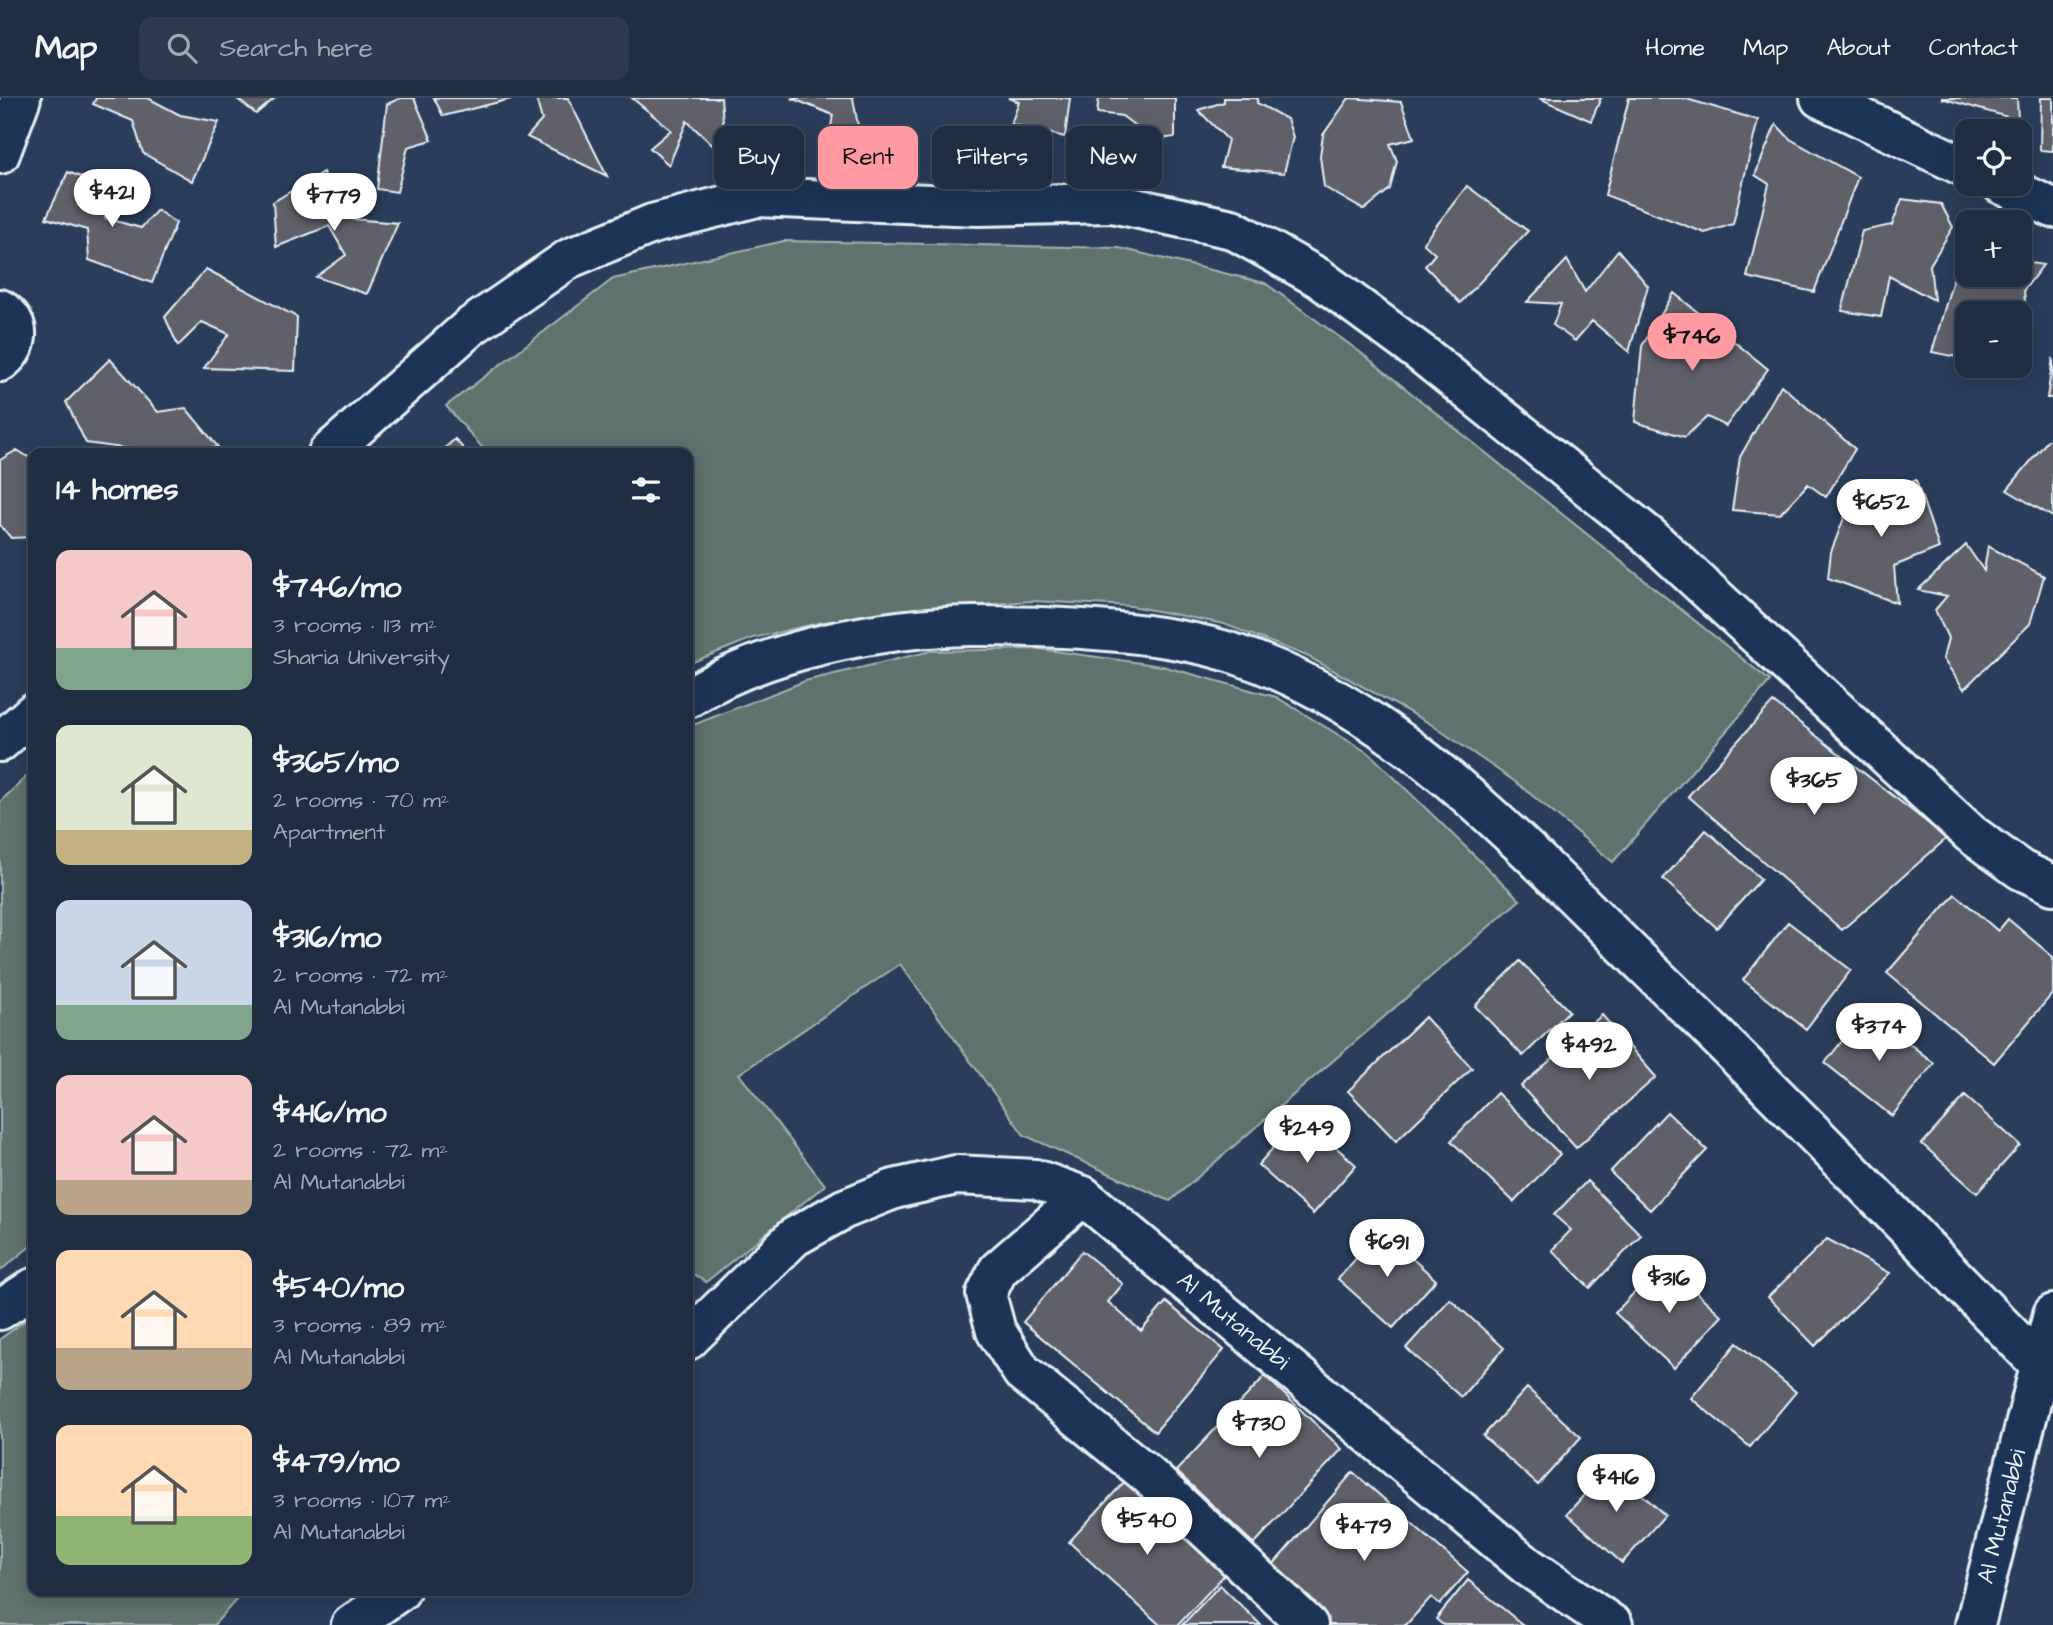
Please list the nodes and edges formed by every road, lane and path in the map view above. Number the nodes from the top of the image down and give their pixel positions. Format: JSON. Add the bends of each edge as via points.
{"nodes":[{"id":1,"x":22,"y":98,"type":"edge"},
{"id":2,"x":1819,"y":98,"type":"edge"},
{"id":3,"x":0,"y":154,"type":"edge"},
{"id":4,"x":1955,"y":162,"type":"edge"},
{"id":5,"x":2027,"y":196,"type":"edge"},
{"id":6,"x":2053,"y":208,"type":"edge"},
{"id":7,"x":0,"y":309,"type":"edge"},
{"id":8,"x":0,"y":362,"type":"edge"},
{"id":9,"x":334,"y":448,"type":"edge"},
{"id":10,"x":693,"y":695,"type":"edge"},
{"id":11,"x":28,"y":717,"type":"edge"},
{"id":12,"x":0,"y":742,"type":"edge"},
{"id":13,"x":2053,"y":885,"type":"edge"},
{"id":14,"x":1083,"y":1196,"type":"junction"},
{"id":15,"x":28,"y":1291,"type":"edge"},
{"id":16,"x":0,"y":1310,"type":"edge"},
{"id":17,"x":2053,"y":1314,"type":"edge"},
{"id":18,"x":693,"y":1335,"type":"edge"},
{"id":19,"x":2047,"y":1368,"type":"edge"},
{"id":20,"x":393,"y":1596,"type":"edge"},
{"id":21,"x":351,"y":1625,"type":"edge"},
{"id":22,"x":1308,"y":1625,"type":"edge"},
{"id":23,"x":1614,"y":1625,"type":"edge"},
{"id":24,"x":1975,"y":1625,"type":"edge"}],
"edges":[{"from":1,"to":3,"type":"street"},
{"from":2,"to":4,"type":"street"},
{"from":5,"to":6,"type":"street"},
{"from":7,"to":8,"type":"street","via":[[15,325],[18,340]]},
{"from":9,"to":13,"type":"street","via":[[470,327],[570,258],[652,224],[757,197],[978,206],[1112,202],[1232,229],[1319,278],[1422,354],[1649,536],[1971,834],[2021,870]]},
{"from":10,"to":19,"type":"street","via":[[768,660],[939,626],[1036,626],[1152,637],[1233,653],[1297,679],[1378,726],[1481,806]]},
{"from":11,"to":12,"type":"street"},
{"from":14,"to":18,"type":"street","via":[[1035,1179],[956,1175],[894,1189],[844,1209],[794,1237]]},
{"from":14,"to":22,"type":"street","via":[[998,1270],[986,1294],[996,1331],[1022,1372],[1148,1475]]},
{"from":14,"to":23,"type":"street","name":"Al Mutanabbi","via":[[1527,1566]]},
{"from":15,"to":16,"type":"street"},
{"from":17,"to":19,"type":"street","name":"Al Mutanabbi"},
{"from":19,"to":24,"type":"street","name":"Al Mutanabbi"},
{"from":20,"to":21,"type":"street"}]}
